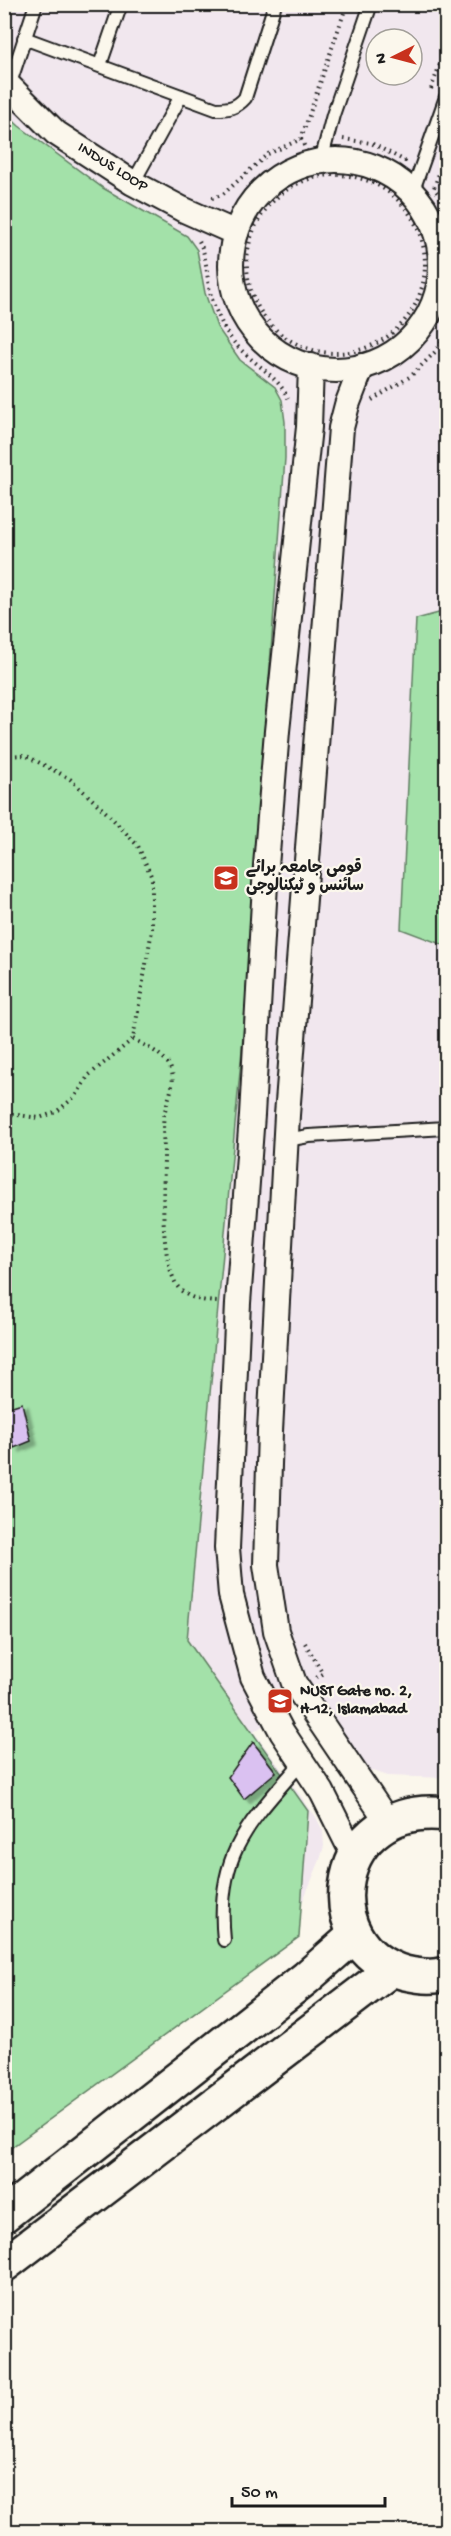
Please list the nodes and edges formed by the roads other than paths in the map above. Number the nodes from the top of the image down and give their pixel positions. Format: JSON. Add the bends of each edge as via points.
{"nodes":[{"id":1,"x":36,"y":4,"type":"edge"},
{"id":2,"x":121,"y":4,"type":"edge"},
{"id":3,"x":275,"y":4,"type":"edge"},
{"id":4,"x":371,"y":4,"type":"edge"},
{"id":5,"x":24,"y":38,"type":"junction"},
{"id":6,"x":100,"y":65,"type":"junction"},
{"id":7,"x":7,"y":83,"type":"edge"},
{"id":8,"x":181,"y":96,"type":"junction"},
{"id":9,"x":447,"y":97,"type":"edge"},
{"id":10,"x":321,"y":161,"type":"junction"},
{"id":11,"x":404,"y":178,"type":"junction"},
{"id":12,"x":133,"y":183,"type":"junction"},
{"id":13,"x":236,"y":233,"type":"junction"},
{"id":14,"x":442,"y":290,"type":"edge"},
{"id":15,"x":311,"y":366,"type":"junction"},
{"id":16,"x":363,"y":366,"type":"junction"},
{"id":17,"x":252,"y":1115,"type":"junction"},
{"id":18,"x":287,"y":1115,"type":"junction"},
{"id":19,"x":447,"y":1128,"type":"edge"},
{"id":20,"x":286,"y":1140,"type":"junction"},
{"id":21,"x":302,"y":1762,"type":"junction"},
{"id":22,"x":447,"y":1814,"type":"edge"},
{"id":23,"x":388,"y":1822,"type":"junction"},
{"id":24,"x":354,"y":1856,"type":"junction"},
{"id":25,"x":356,"y":1935,"type":"junction"},
{"id":26,"x":224,"y":1940,"type":"dead end"},
{"id":27,"x":392,"y":1969,"type":"junction"},
{"id":28,"x":447,"y":1974,"type":"edge"},
{"id":29,"x":4,"y":2215,"type":"edge"},
{"id":30,"x":4,"y":2265,"type":"edge"}],
"edges":[{"from":1,"to":5,"type":"lane"},
{"from":2,"to":6,"type":"lane"},
{"from":3,"to":8,"type":"lane","via":[[245,98],[237,106],[216,109]]},
{"from":4,"to":10,"type":"lane"},
{"from":5,"to":6,"type":"lane"},
{"from":5,"to":7,"type":"lane"},
{"from":6,"to":8,"type":"lane"},
{"from":7,"to":12,"type":"street","name":"INDUS LOOP","via":[[56,133]]},
{"from":8,"to":12,"type":"lane"},
{"from":9,"to":11,"type":"lane"},
{"from":10,"to":11,"type":"street","via":[[364,164]]},
{"from":10,"to":13,"type":"street","via":[[294,168],[270,183],[251,204]]},
{"from":11,"to":14,"type":"street","via":[[435,231]]},
{"from":12,"to":13,"type":"street","name":"INDUS LOOP"},
{"from":13,"to":15,"type":"street","via":[[232,277],[245,316],[271,347]]},
{"from":14,"to":16,"type":"street","via":[[406,342]]},
{"from":15,"to":16,"type":"street","via":[[334,370]]},
{"from":15,"to":17,"type":"street","via":[[309,427],[275,754]]},
{"from":16,"to":18,"type":"street","via":[[342,428]]},
{"from":17,"to":18,"type":"street"},
{"from":17,"to":21,"type":"street","via":[[237,1303],[227,1548],[231,1595],[253,1677]]},
{"from":18,"to":20,"type":"street"},
{"from":19,"to":20,"type":"lane"},
{"from":20,"to":23,"type":"street","via":[[266,1565],[276,1631],[287,1666],[299,1691]]},
{"from":21,"to":24,"type":"street"},
{"from":21,"to":26,"type":"lane","via":[[264,1805],[234,1850],[221,1911]]},
{"from":22,"to":23,"type":"main road","via":[[406,1814]]},
{"from":23,"to":24,"type":"main road"},
{"from":24,"to":25,"type":"main road","via":[[346,1882],[346,1909]]},
{"from":25,"to":27,"type":"main road","via":[[371,1955]]},
{"from":25,"to":29,"type":"main road"},
{"from":27,"to":28,"type":"main road","via":[[417,1976]]},
{"from":27,"to":30,"type":"main road"}]}
